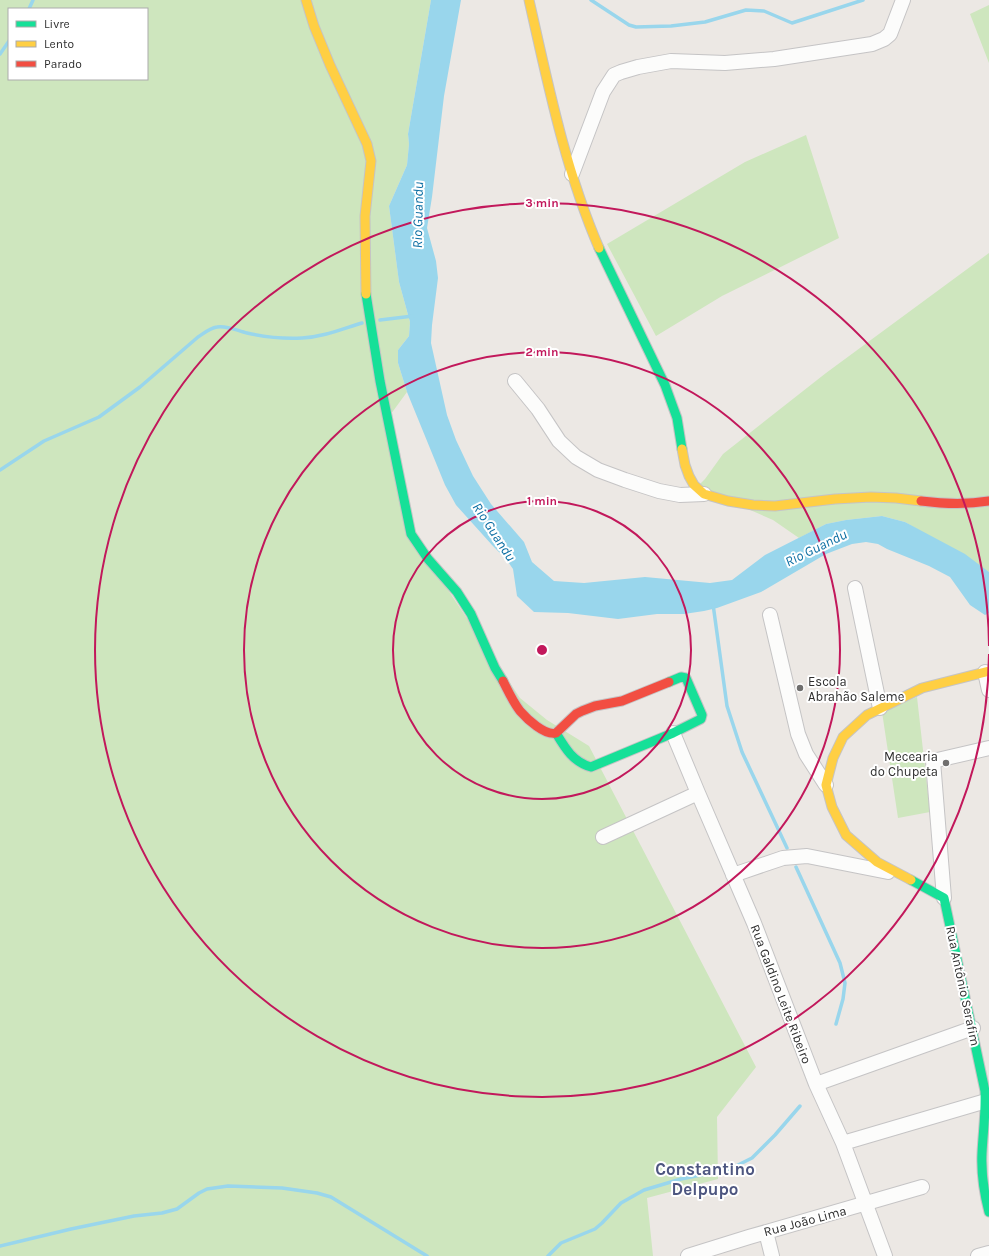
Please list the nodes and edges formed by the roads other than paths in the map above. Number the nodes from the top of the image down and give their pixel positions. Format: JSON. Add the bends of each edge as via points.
{"nodes":[{"id":1,"x":306,"y":0,"type":"edge"},
{"id":2,"x":529,"y":0,"type":"edge"},
{"id":3,"x":903,"y":0,"type":"edge"},
{"id":4,"x":572,"y":174,"type":"junction"},
{"id":5,"x":515,"y":381,"type":"dead end"},
{"id":6,"x":704,"y":494,"type":"junction"},
{"id":7,"x":989,"y":501,"type":"edge"},
{"id":8,"x":855,"y":588,"type":"dead end"},
{"id":9,"x":770,"y":615,"type":"dead end"},
{"id":10,"x":987,"y":671,"type":"edge"},
{"id":11,"x":989,"y":690,"type":"edge"},
{"id":12,"x":880,"y":708,"type":"junction"},
{"id":13,"x":556,"y":733,"type":"junction"},
{"id":14,"x":673,"y":733,"type":"junction"},
{"id":15,"x":989,"y":748,"type":"edge"},
{"id":16,"x":826,"y":785,"type":"junction"},
{"id":17,"x":698,"y":793,"type":"junction"},
{"id":18,"x":603,"y":837,"type":"dead end"},
{"id":19,"x":733,"y":875,"type":"junction"},
{"id":20,"x":900,"y":875,"type":"junction"},
{"id":21,"x":944,"y":898,"type":"junction"},
{"id":22,"x":973,"y":1028,"type":"junction"},
{"id":23,"x":816,"y":1084,"type":"junction"},
{"id":24,"x":986,"y":1101,"type":"junction"},
{"id":25,"x":843,"y":1143,"type":"junction"},
{"id":26,"x":922,"y":1187,"type":"dead end"},
{"id":27,"x":866,"y":1204,"type":"junction"},
{"id":28,"x":989,"y":1212,"type":"edge"},
{"id":29,"x":766,"y":1232,"type":"junction"},
{"id":30,"x":989,"y":1253,"type":"edge"},
{"id":31,"x":688,"y":1256,"type":"edge"},
{"id":32,"x":772,"y":1256,"type":"edge"},
{"id":33,"x":885,"y":1256,"type":"edge"},
{"id":34,"x":978,"y":1256,"type":"edge"}],
"edges":[{"from":1,"to":13,"type":"street","via":[[330,65],[367,144],[371,161],[365,216],[366,300],[409,528],[428,559],[466,606],[501,681],[520,711],[536,727],[552,734]]},
{"from":2,"to":4,"type":"street"},
{"from":3,"to":4,"type":"street","via":[[890,34],[872,44],[725,63],[671,61],[638,66],[614,75],[603,92]]},
{"from":4,"to":6,"type":"street","via":[[590,228],[675,409],[690,480]]},
{"from":5,"to":6,"type":"street","via":[[559,441],[576,457],[598,470],[659,491],[680,495]]},
{"from":6,"to":7,"type":"street","via":[[739,503],[770,506],[870,497],[945,504]]},
{"from":8,"to":12,"type":"street"},
{"from":9,"to":16,"type":"street","via":[[798,734],[806,754]]},
{"from":10,"to":11,"type":"street"},
{"from":10,"to":12,"type":"street","via":[[922,688]]},
{"from":12,"to":16,"type":"street","via":[[862,719],[843,737],[833,758]]},
{"from":13,"to":14,"type":"street","via":[[574,759],[591,767]]},
{"from":13,"to":14,"type":"street","via":[[582,711],[622,701],[683,677],[689,683],[702,716]]},
{"from":14,"to":17,"type":"street","name":"Rua Galdino Leite Ribeiro"},
{"from":15,"to":21,"type":"street","via":[[932,761]]},
{"from":16,"to":20,"type":"street","via":[[832,807],[846,835],[877,862]]},
{"from":17,"to":18,"type":"street"},
{"from":17,"to":19,"type":"street","name":"Rua Galdino Leite Ribeiro"},
{"from":19,"to":20,"type":"street","via":[[783,858],[806,856]]},
{"from":19,"to":23,"type":"street","name":"Rua Galdino Leite Ribeiro"},
{"from":20,"to":21,"type":"street"},
{"from":21,"to":22,"type":"street","name":"Rua Antônio Serafim"},
{"from":22,"to":23,"type":"street"},
{"from":22,"to":24,"type":"street","name":"Rua Antônio Serafim"},
{"from":23,"to":25,"type":"street","name":"Rua Galdino Leite Ribeiro"},
{"from":24,"to":25,"type":"street"},
{"from":24,"to":28,"type":"street","name":"Rua Antônio Serafim","via":[[982,1171]]},
{"from":25,"to":27,"type":"street","name":"Rua Galdino Leite Ribeiro"},
{"from":26,"to":27,"type":"street","name":"Rua João Lima"},
{"from":27,"to":29,"type":"street","name":"Rua João Lima"},
{"from":27,"to":33,"type":"street","name":"Rua Galdino Leite Ribeiro"},
{"from":29,"to":31,"type":"street","name":"Rua João Lima"},
{"from":29,"to":32,"type":"street"},
{"from":30,"to":34,"type":"street"}]}
